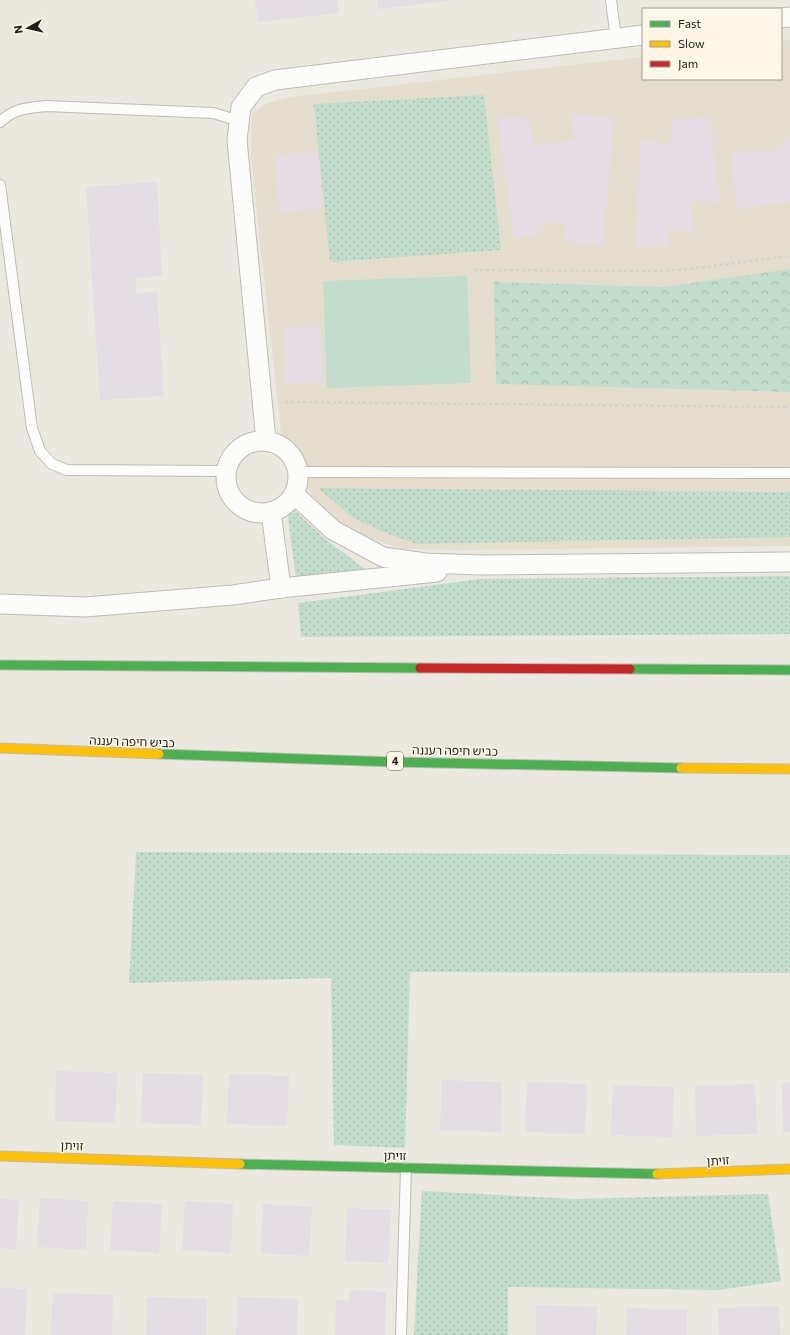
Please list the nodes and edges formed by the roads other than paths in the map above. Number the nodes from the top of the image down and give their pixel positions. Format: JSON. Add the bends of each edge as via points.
{"nodes":[{"id":1,"x":611,"y":0,"type":"edge"},
{"id":2,"x":642,"y":35,"type":"edge"},
{"id":3,"x":616,"y":38,"type":"junction"},
{"id":4,"x":240,"y":121,"type":"junction"},
{"id":5,"x":0,"y":122,"type":"edge"},
{"id":6,"x":0,"y":185,"type":"edge"},
{"id":7,"x":266,"y":441,"type":"junction"},
{"id":8,"x":226,"y":471,"type":"junction"},
{"id":9,"x":298,"y":472,"type":"junction"},
{"id":10,"x":790,"y":473,"type":"edge"},
{"id":11,"x":294,"y":494,"type":"junction"},
{"id":12,"x":271,"y":512,"type":"junction"},
{"id":13,"x":790,"y":562,"type":"edge"},
{"id":14,"x":503,"y":565,"type":"junction"},
{"id":15,"x":281,"y":588,"type":"junction"},
{"id":16,"x":0,"y":604,"type":"edge"},
{"id":17,"x":0,"y":665,"type":"edge"},
{"id":18,"x":790,"y":670,"type":"edge"},
{"id":19,"x":0,"y":748,"type":"edge"},
{"id":20,"x":790,"y":769,"type":"edge"},
{"id":21,"x":0,"y":1156,"type":"edge"},
{"id":22,"x":406,"y":1168,"type":"junction"},
{"id":23,"x":790,"y":1169,"type":"edge"},
{"id":24,"x":401,"y":1335,"type":"edge"}],
"edges":[{"from":1,"to":3,"type":"lane"},
{"from":2,"to":3,"type":"street"},
{"from":3,"to":4,"type":"street","via":[[275,80],[256,87],[241,107]]},
{"from":4,"to":5,"type":"lane","via":[[213,113],[46,106],[22,109]]},
{"from":4,"to":7,"type":"street","via":[[237,140]]},
{"from":6,"to":8,"type":"lane","via":[[32,428],[40,450],[52,464],[67,470]]},
{"from":7,"to":8,"type":"street","via":[[247,443],[237,450],[230,459]]},
{"from":7,"to":9,"type":"street","via":[[282,446],[291,454]]},
{"from":8,"to":12,"type":"street","via":[[230,495],[238,504],[248,511]]},
{"from":9,"to":10,"type":"lane"},
{"from":9,"to":11,"type":"street","via":[[297,489]]},
{"from":11,"to":12,"type":"street","via":[[282,508]]},
{"from":11,"to":14,"type":"street","via":[[333,530],[384,557],[425,563]]},
{"from":12,"to":15,"type":"street"},
{"from":13,"to":14,"type":"street"},
{"from":14,"to":15,"type":"street"},
{"from":15,"to":16,"type":"street","via":[[233,595],[85,607]]},
{"from":17,"to":18,"type":"main road"},
{"from":19,"to":20,"type":"main road","name":"כביש חיפה רעננה","number":"4","via":[[219,757]]},
{"from":21,"to":22,"type":"main road","name":"זויתן"},
{"from":22,"to":23,"type":"main road","name":"זויתן","via":[[678,1174]]},
{"from":22,"to":24,"type":"lane"}]}
